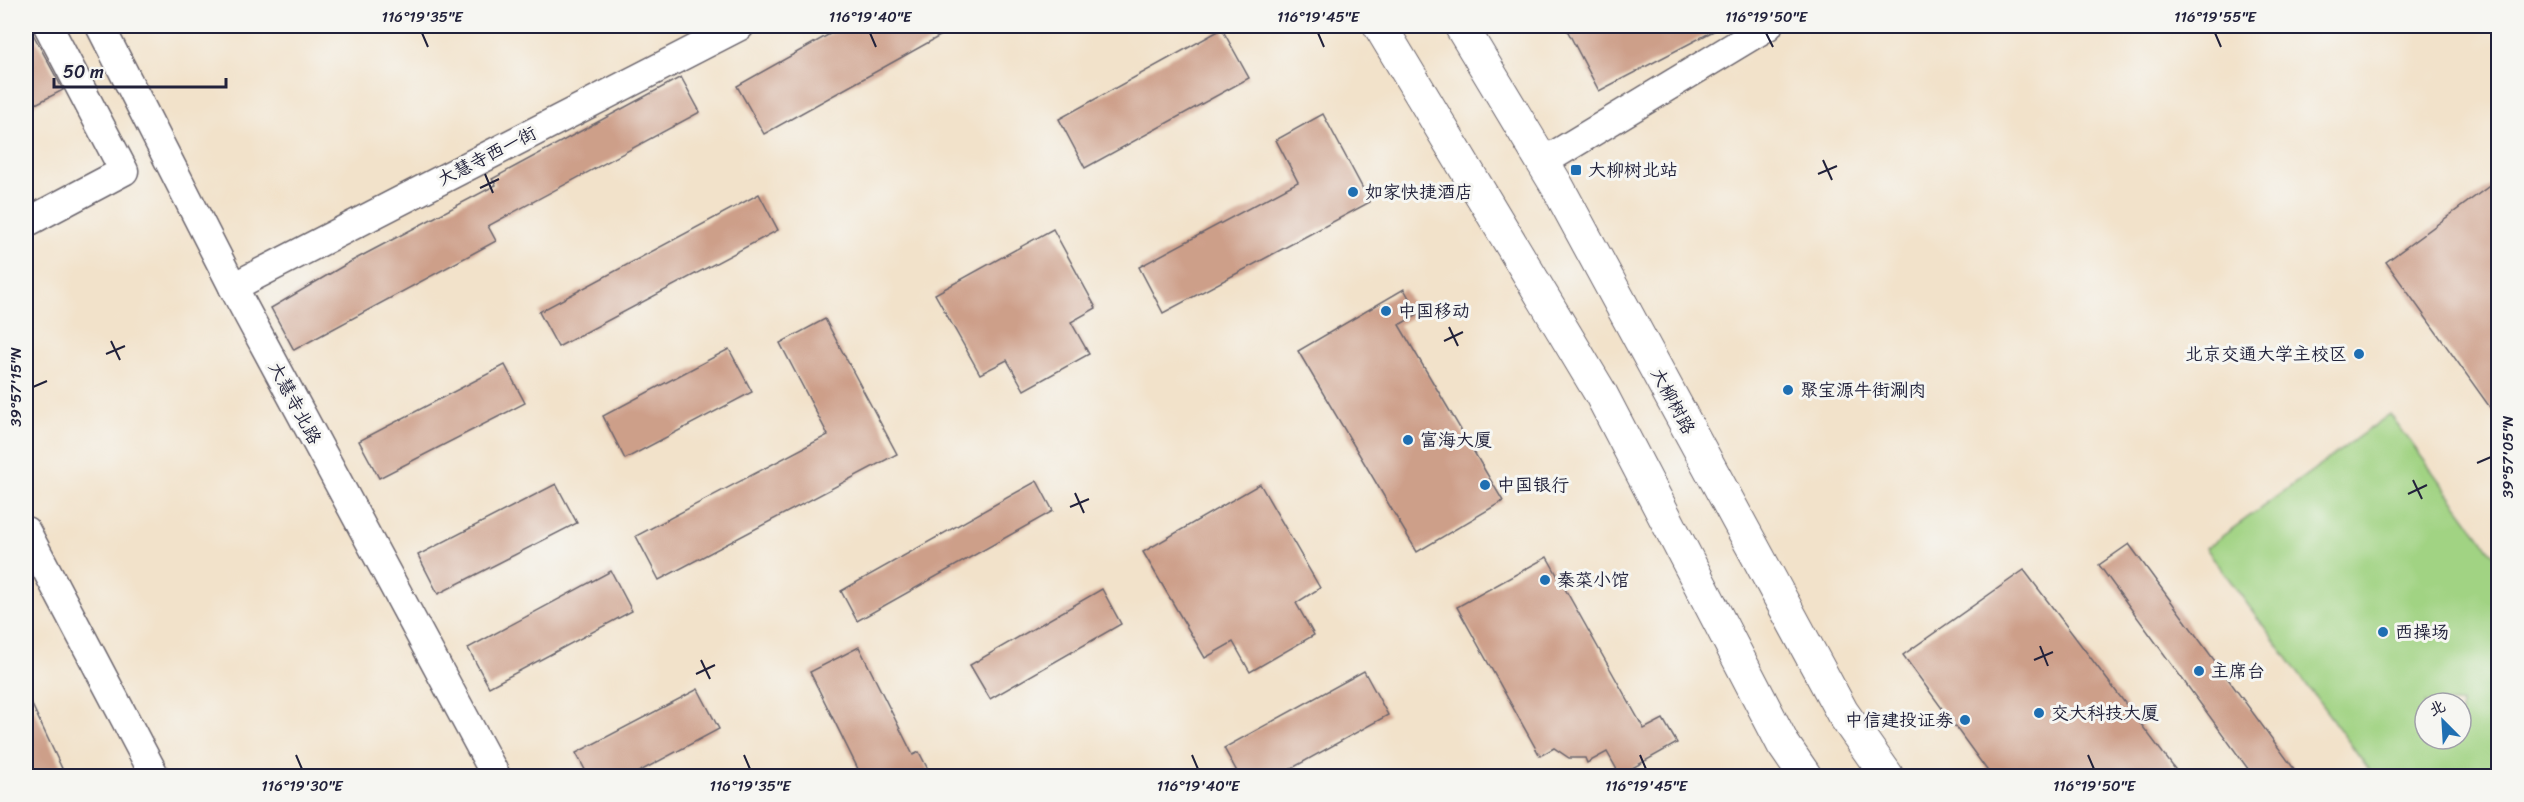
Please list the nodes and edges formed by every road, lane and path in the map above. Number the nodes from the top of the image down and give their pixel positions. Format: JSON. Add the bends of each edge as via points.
{"nodes":[{"id":1,"x":48,"y":26,"type":"edge"},
{"id":2,"x":100,"y":26,"type":"edge"},
{"id":3,"x":740,"y":26,"type":"edge"},
{"id":4,"x":1380,"y":26,"type":"edge"},
{"id":5,"x":1461,"y":26,"type":"edge"},
{"id":6,"x":1768,"y":26,"type":"edge"},
{"id":7,"x":1543,"y":162,"type":"junction"},
{"id":8,"x":26,"y":223,"type":"edge"},
{"id":9,"x":233,"y":287,"type":"junction"},
{"id":10,"x":26,"y":531,"type":"edge"},
{"id":11,"x":154,"y":777,"type":"edge"},
{"id":12,"x":496,"y":777,"type":"edge"},
{"id":13,"x":1805,"y":777,"type":"edge"},
{"id":14,"x":1887,"y":777,"type":"edge"}],
"edges":[{"from":1,"to":8,"type":"street","via":[[124,171]]},
{"from":2,"to":9,"type":"street","name":"大慧寺北路"},
{"from":3,"to":9,"type":"street","name":"大慧寺西一街"},
{"from":4,"to":13,"type":"main road","via":[[1601,394],[1783,744]]},
{"from":5,"to":7,"type":"main road","name":"大柳树路"},
{"from":6,"to":7,"type":"street"},
{"from":7,"to":14,"type":"main road","name":"大柳树路","via":[[1842,712]]},
{"from":9,"to":12,"type":"street","name":"大慧寺北路"},
{"from":10,"to":11,"type":"street"}]}
